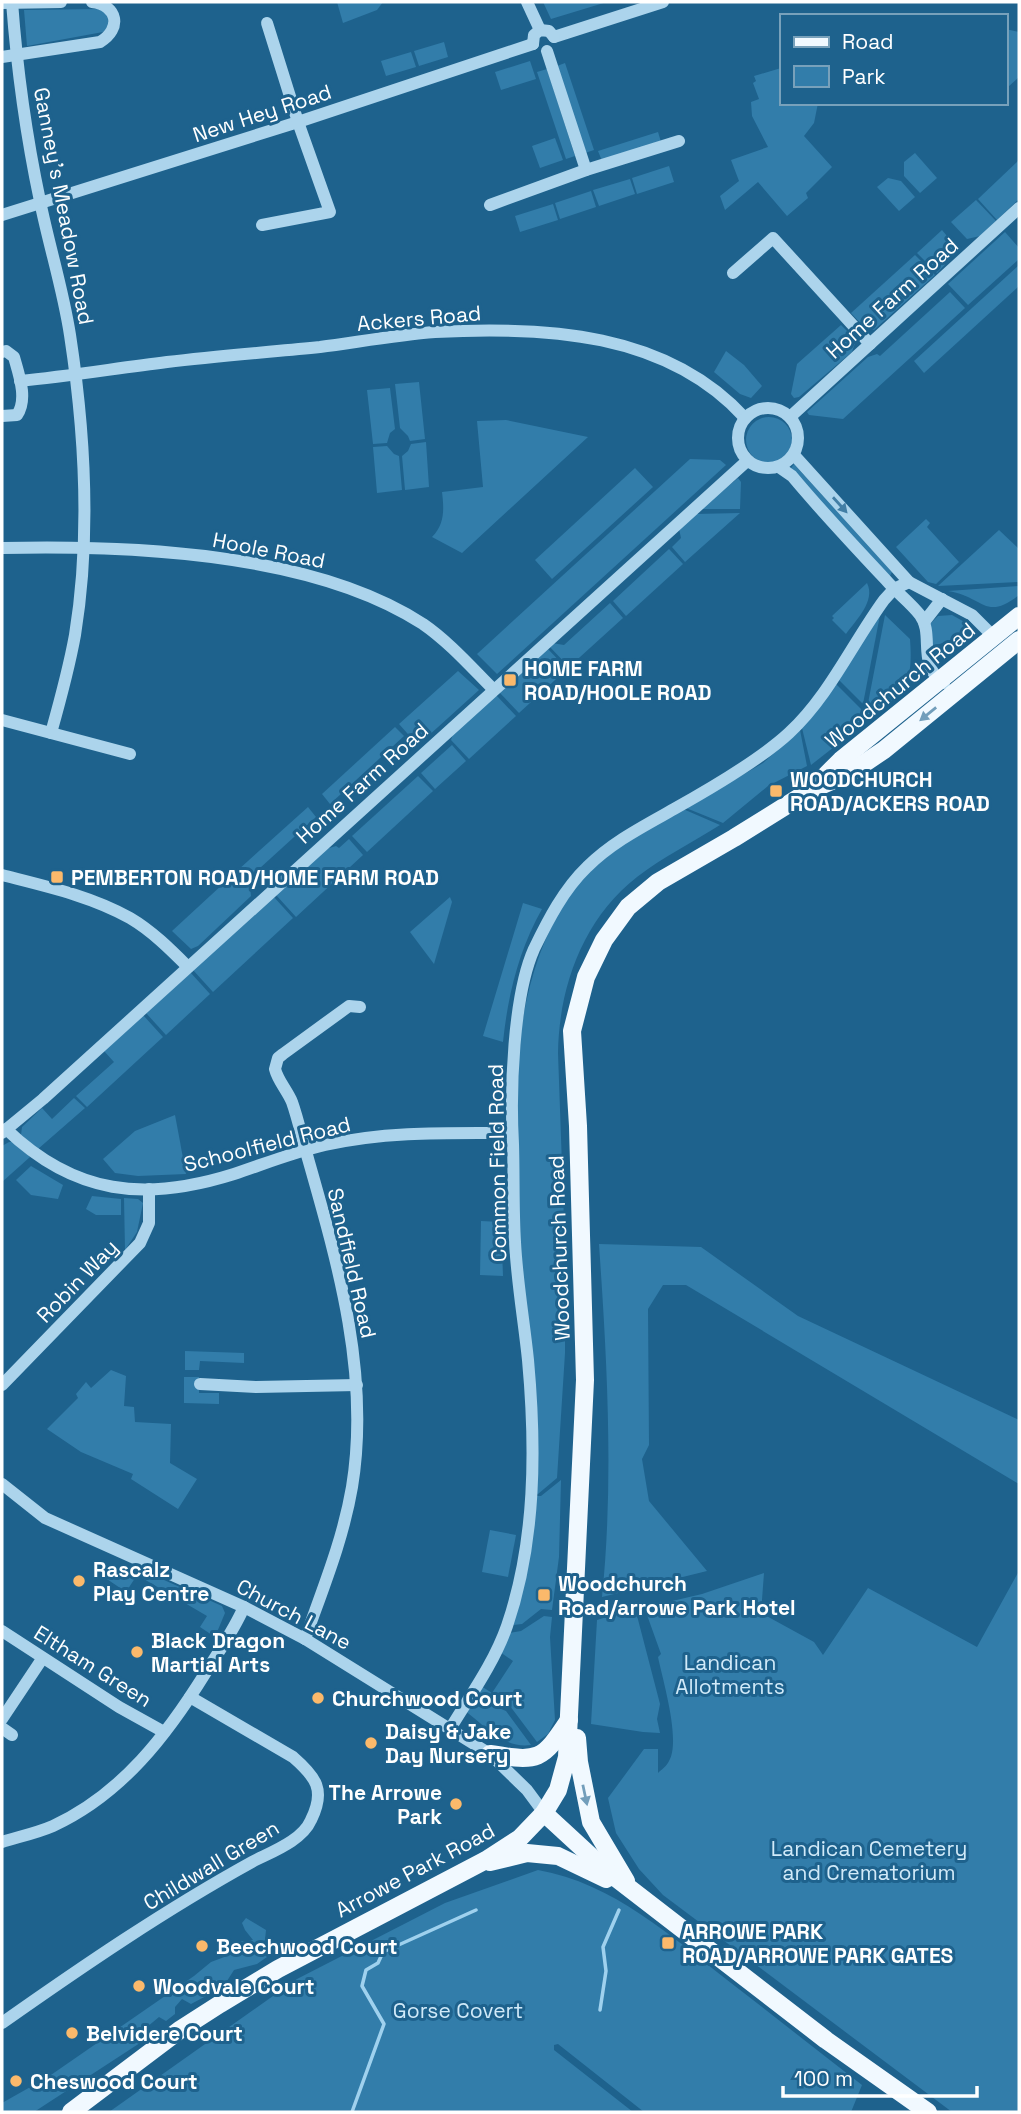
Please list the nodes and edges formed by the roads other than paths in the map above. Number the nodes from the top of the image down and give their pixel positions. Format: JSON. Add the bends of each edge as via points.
{"nodes":[{"id":1,"x":12,"y":2,"type":"edge"},
{"id":2,"x":61,"y":2,"type":"edge"},
{"id":3,"x":92,"y":2,"type":"edge"},
{"id":4,"x":527,"y":2,"type":"edge"},
{"id":5,"x":663,"y":2,"type":"edge"},
{"id":6,"x":2,"y":3,"type":"edge"},
{"id":7,"x":112,"y":5,"type":"edge"},
{"id":8,"x":267,"y":23,"type":"dead end"},
{"id":9,"x":540,"y":30,"type":"junction"},
{"id":10,"x":554,"y":37,"type":"junction"},
{"id":11,"x":533,"y":44,"type":"junction"},
{"id":12,"x":547,"y":51,"type":"junction"},
{"id":13,"x":17,"y":55,"type":"junction"},
{"id":14,"x":2,"y":57,"type":"edge"},
{"id":15,"x":298,"y":122,"type":"junction"},
{"id":16,"x":679,"y":141,"type":"dead end"},
{"id":17,"x":586,"y":170,"type":"junction"},
{"id":18,"x":40,"y":204,"type":"junction"},
{"id":19,"x":490,"y":205,"type":"dead end"},
{"id":20,"x":1019,"y":208,"type":"edge"},
{"id":21,"x":2,"y":215,"type":"edge"},
{"id":22,"x":262,"y":225,"type":"dead end"},
{"id":23,"x":733,"y":273,"type":"dead end"},
{"id":24,"x":870,"y":344,"type":"junction"},
{"id":25,"x":2,"y":352,"type":"edge"},
{"id":26,"x":74,"y":375,"type":"junction"},
{"id":27,"x":20,"y":381,"type":"junction"},
{"id":28,"x":2,"y":416,"type":"edge"},
{"id":29,"x":790,"y":417,"type":"junction"},
{"id":30,"x":745,"y":418,"type":"junction"},
{"id":31,"x":794,"y":455,"type":"junction"},
{"id":32,"x":747,"y":461,"type":"junction"},
{"id":33,"x":779,"y":467,"type":"junction"},
{"id":34,"x":2,"y":548,"type":"edge"},
{"id":35,"x":84,"y":548,"type":"junction"},
{"id":36,"x":909,"y":582,"type":"junction"},
{"id":37,"x":894,"y":589,"type":"junction"},
{"id":38,"x":942,"y":599,"type":"junction"},
{"id":39,"x":1019,"y":616,"type":"edge"},
{"id":40,"x":924,"y":622,"type":"junction"},
{"id":41,"x":994,"y":637,"type":"junction"},
{"id":42,"x":1019,"y":640,"type":"edge"},
{"id":43,"x":941,"y":681,"type":"junction"},
{"id":44,"x":493,"y":690,"type":"junction"},
{"id":45,"x":2,"y":720,"type":"edge"},
{"id":46,"x":51,"y":733,"type":"junction"},
{"id":47,"x":130,"y":754,"type":"dead end"},
{"id":48,"x":811,"y":790,"type":"junction"},
{"id":49,"x":2,"y":875,"type":"edge"},
{"id":50,"x":188,"y":967,"type":"junction"},
{"id":51,"x":360,"y":1007,"type":"dead end"},
{"id":52,"x":4,"y":1131,"type":"edge"},
{"id":53,"x":512,"y":1133,"type":"junction"},
{"id":54,"x":306,"y":1150,"type":"junction"},
{"id":55,"x":149,"y":1189,"type":"junction"},
{"id":56,"x":200,"y":1384,"type":"dead end"},
{"id":57,"x":2,"y":1385,"type":"edge"},
{"id":58,"x":357,"y":1385,"type":"junction"},
{"id":59,"x":2,"y":1484,"type":"edge"},
{"id":60,"x":244,"y":1607,"type":"junction"},
{"id":61,"x":2,"y":1631,"type":"edge"},
{"id":62,"x":305,"y":1639,"type":"junction"},
{"id":63,"x":572,"y":1654,"type":"junction"},
{"id":64,"x":43,"y":1659,"type":"junction"},
{"id":65,"x":190,"y":1697,"type":"junction"},
{"id":66,"x":2,"y":1719,"type":"edge"},
{"id":67,"x":569,"y":1720,"type":"junction"},
{"id":68,"x":450,"y":1729,"type":"junction"},
{"id":69,"x":164,"y":1732,"type":"junction"},
{"id":70,"x":490,"y":1754,"type":"junction"},
{"id":71,"x":544,"y":1812,"type":"junction"},
{"id":72,"x":2,"y":1842,"type":"edge"},
{"id":73,"x":474,"y":1866,"type":"junction"},
{"id":74,"x":632,"y":1890,"type":"junction"},
{"id":75,"x":2,"y":2023,"type":"edge"},
{"id":76,"x":71,"y":2112,"type":"edge"},
{"id":77,"x":928,"y":2112,"type":"edge"}],
"edges":[{"from":1,"to":2,"type":"street"},
{"from":1,"to":6,"type":"street"},
{"from":1,"to":13,"type":"street","name":"Ganney's Meadow Road"},
{"from":3,"to":7,"type":"street"},
{"from":4,"to":9,"type":"street"},
{"from":5,"to":10,"type":"street"},
{"from":7,"to":13,"type":"street","via":[[115,21],[108,37]]},
{"from":8,"to":15,"type":"street"},
{"from":9,"to":10,"type":"street"},
{"from":9,"to":11,"type":"street"},
{"from":10,"to":12,"type":"street"},
{"from":11,"to":12,"type":"street"},
{"from":11,"to":15,"type":"street","name":"New Hey Road"},
{"from":12,"to":17,"type":"street"},
{"from":13,"to":14,"type":"street"},
{"from":13,"to":18,"type":"street","name":"Ganney's Meadow Road","via":[[22,111]]},
{"from":15,"to":18,"type":"street","name":"New Hey Road"},
{"from":15,"to":22,"type":"street","via":[[330,212]]},
{"from":16,"to":17,"type":"street"},
{"from":17,"to":19,"type":"street"},
{"from":18,"to":21,"type":"street","name":"New Hey Road"},
{"from":18,"to":26,"type":"street","name":"Ganney's Meadow Road","via":[[60,282]]},
{"from":20,"to":24,"type":"street","name":"Home Farm Road"},
{"from":23,"to":24,"type":"street","via":[[773,238]]},
{"from":24,"to":29,"type":"street","name":"Home Farm Road"},
{"from":25,"to":27,"type":"street","via":[[14,357]]},
{"from":26,"to":27,"type":"street"},
{"from":26,"to":30,"type":"street","name":"Ackers Road","via":[[434,332],[523,331],[598,340],[656,355],[708,384]]},
{"from":26,"to":35,"type":"street","name":"Ganney's Meadow Road","via":[[81,427]]},
{"from":27,"to":28,"type":"street","via":[[23,407],[17,415]]},
{"from":29,"to":30,"type":"street","via":[[772,408]]},
{"from":29,"to":31,"type":"street","via":[[799,435]]},
{"from":30,"to":32,"type":"street","via":[[738,444]]},
{"from":31,"to":33,"type":"street"},
{"from":31,"to":36,"type":"street","one_way":true},
{"from":32,"to":33,"type":"street","via":[[762,468]]},
{"from":32,"to":44,"type":"street","name":"Home Farm Road"},
{"from":33,"to":37,"type":"street"},
{"from":34,"to":35,"type":"street","name":"Hoole Road"},
{"from":35,"to":44,"type":"street","name":"Hoole Road","via":[[197,556],[313,577],[352,590],[424,625]]},
{"from":35,"to":46,"type":"street","name":"Ganney's Meadow Road","via":[[75,633]]},
{"from":36,"to":37,"type":"street","name":"Common Field Road"},
{"from":36,"to":38,"type":"street"},
{"from":37,"to":40,"type":"street"},
{"from":37,"to":53,"type":"street","name":"Common Field Road","via":[[816,703],[788,734],[691,799],[628,834],[572,884],[533,953],[524,984]]},
{"from":38,"to":40,"type":"street"},
{"from":38,"to":41,"type":"street","via":[[972,615]]},
{"from":39,"to":41,"type":"main road","name":"Woodchurch Road"},
{"from":40,"to":43,"type":"street","via":[[927,658]]},
{"from":41,"to":43,"type":"main road","name":"Woodchurch Road"},
{"from":42,"to":43,"type":"street","via":[[964,680],[950,685]]},
{"from":42,"to":48,"type":"main road","name":"Woodchurch Road","one_way":true,"via":[[884,751]]},
{"from":43,"to":48,"type":"main road","name":"Woodchurch Road","via":[[841,760]]},
{"from":44,"to":50,"type":"street","name":"Home Farm Road"},
{"from":45,"to":46,"type":"street"},
{"from":46,"to":47,"type":"street"},
{"from":48,"to":63,"type":"main road","name":"Woodchurch Road","via":[[658,882],[628,907],[586,976],[572,1031],[585,1380]]},
{"from":49,"to":50,"type":"street","via":[[130,918]]},
{"from":50,"to":52,"type":"street","name":"Home Farm Road"},
{"from":51,"to":54,"type":"street","name":"Sandfield Road","via":[[349,1006],[282,1054],[276,1064],[276,1076],[292,1102]]},
{"from":52,"to":55,"type":"street","name":"Schoolfield Road","via":[[76,1178]]},
{"from":53,"to":54,"type":"street","name":"Schoolfield Road","via":[[398,1134]]},
{"from":53,"to":68,"type":"street","name":"Common Field Road","via":[[515,1243],[533,1451],[529,1518],[521,1575],[506,1628]]},
{"from":54,"to":55,"type":"street","name":"Schoolfield Road","via":[[211,1181]]},
{"from":54,"to":58,"type":"street","name":"Sandfield Road","via":[[334,1257]]},
{"from":55,"to":57,"type":"street","name":"Robin Way","via":[[149,1223],[140,1243]]},
{"from":56,"to":58,"type":"street"},
{"from":58,"to":62,"type":"street","name":"Sandfield Road","via":[[356,1450],[346,1514]]},
{"from":59,"to":60,"type":"street","name":"Church Lane","via":[[45,1518]]},
{"from":60,"to":62,"type":"street","name":"Church Lane"},
{"from":60,"to":65,"type":"street"},
{"from":61,"to":64,"type":"street","name":"Eltham Green"},
{"from":62,"to":68,"type":"street","name":"Church Lane"},
{"from":63,"to":67,"type":"main road","name":"Woodchurch Road"},
{"from":63,"to":74,"type":"main road","one_way":true,"via":[[579,1762],[591,1822]]},
{"from":64,"to":66,"type":"street"},
{"from":64,"to":69,"type":"street","name":"Eltham Green"},
{"from":65,"to":69,"type":"street"},
{"from":65,"to":75,"type":"street","name":"Childwall Green","via":[[306,1768],[317,1781],[311,1822],[289,1842],[176,1905]]},
{"from":67,"to":70,"type":"main road","via":[[550,1749],[536,1757]]},
{"from":67,"to":71,"type":"main road","name":"Woodchurch Road","via":[[568,1757],[558,1790]]},
{"from":68,"to":70,"type":"street","name":"Church Lane"},
{"from":69,"to":72,"type":"street","via":[[139,1765],[111,1790],[52,1826]]},
{"from":70,"to":71,"type":"street","name":"Church Lane"},
{"from":71,"to":73,"type":"main road","name":"Arrowe Park Road","via":[[520,1838]]},
{"from":71,"to":74,"type":"main road"},
{"from":73,"to":74,"type":"main road","via":[[527,1853],[558,1856]]},
{"from":73,"to":76,"type":"main road","name":"Arrowe Park Road","via":[[220,2004]]},
{"from":74,"to":77,"type":"main road","via":[[826,2040]]}]}
